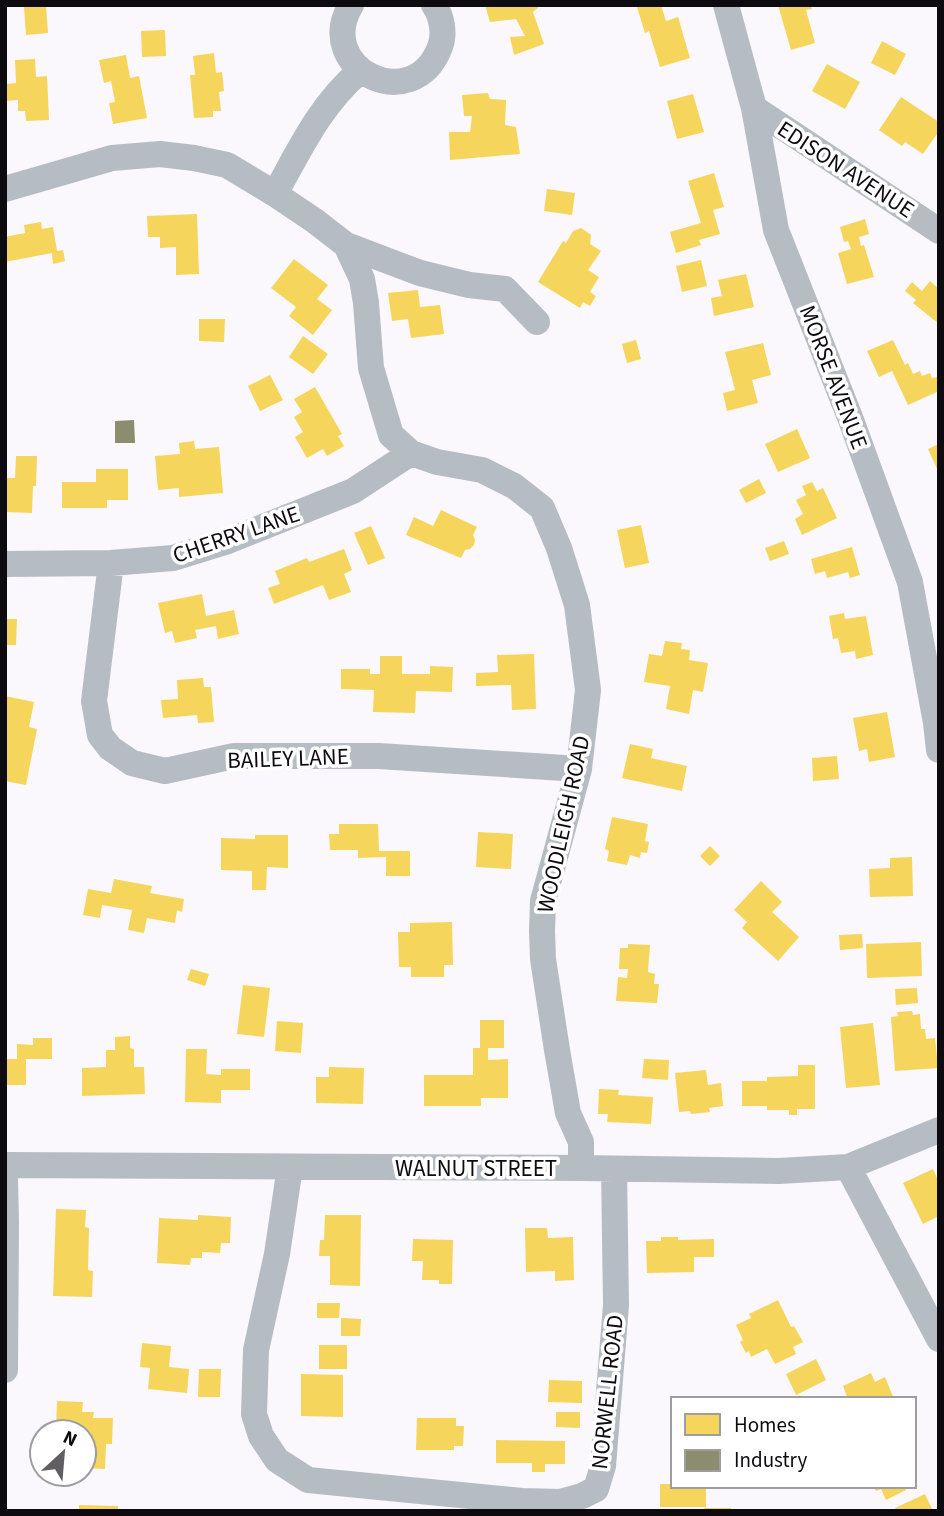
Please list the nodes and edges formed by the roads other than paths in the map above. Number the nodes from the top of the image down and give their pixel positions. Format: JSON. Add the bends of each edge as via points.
{"nodes":[{"id":1,"x":351,"y":5,"type":"edge"},
{"id":2,"x":434,"y":5,"type":"edge"},
{"id":3,"x":726,"y":5,"type":"edge"},
{"id":4,"x":360,"y":71,"type":"junction"},
{"id":5,"x":754,"y":108,"type":"junction"},
{"id":6,"x":5,"y":189,"type":"edge"},
{"id":7,"x":275,"y":194,"type":"junction"},
{"id":8,"x":939,"y":231,"type":"edge"},
{"id":9,"x":346,"y":245,"type":"junction"},
{"id":10,"x":537,"y":322,"type":"dead end"},
{"id":11,"x":411,"y":453,"type":"junction"},
{"id":12,"x":111,"y":564,"type":"junction"},
{"id":13,"x":5,"y":565,"type":"edge"},
{"id":14,"x":938,"y":723,"type":"edge"},
{"id":15,"x":939,"y":750,"type":"edge"},
{"id":16,"x":579,"y":769,"type":"junction"},
{"id":17,"x":939,"y":1130,"type":"edge"},
{"id":18,"x":5,"y":1165,"type":"edge"},
{"id":19,"x":290,"y":1167,"type":"junction"},
{"id":20,"x":848,"y":1167,"type":"junction"},
{"id":21,"x":581,"y":1168,"type":"junction"},
{"id":22,"x":614,"y":1169,"type":"junction"},
{"id":23,"x":5,"y":1178,"type":"edge"},
{"id":24,"x":939,"y":1339,"type":"edge"},
{"id":25,"x":5,"y":1370,"type":"edge"}],
"edges":[{"from":1,"to":4,"type":"street","via":[[343,29],[345,45]]},
{"from":2,"to":4,"type":"street","via":[[442,42],[425,70],[394,82]]},
{"from":3,"to":5,"type":"street","name":"MORSE AVENUE"},
{"from":4,"to":7,"type":"street","via":[[341,87],[316,121]]},
{"from":5,"to":8,"type":"street","name":"EDISON AVENUE"},
{"from":5,"to":14,"type":"street","name":"MORSE AVENUE","via":[[776,230],[910,582]]},
{"from":6,"to":7,"type":"street","via":[[112,158],[160,154],[227,165]]},
{"from":7,"to":9,"type":"street"},
{"from":9,"to":10,"type":"street","via":[[420,273],[505,289]]},
{"from":9,"to":11,"type":"street","via":[[362,279],[371,368],[391,435]]},
{"from":11,"to":12,"type":"street","name":"CHERRY LANE","via":[[353,491],[228,541],[173,558]]},
{"from":11,"to":16,"type":"street","name":"WOODLEIGH ROAD","via":[[482,470],[514,486],[542,508],[577,605],[588,690]]},
{"from":12,"to":13,"type":"street","name":"CHERRY LANE"},
{"from":12,"to":16,"type":"street","name":"BAILEY LANE","via":[[94,701],[100,735],[132,764],[165,771],[234,756],[379,756]]},
{"from":14,"to":15,"type":"street","name":"MORSE AVENUE"},
{"from":16,"to":21,"type":"street","name":"WOODLEIGH ROAD","via":[[543,901],[542,959],[568,1113],[581,1142]]},
{"from":17,"to":20,"type":"street","name":"WALNUT STREET"},
{"from":18,"to":19,"type":"street","name":"WALNUT STREET"},
{"from":19,"to":21,"type":"street","name":"WALNUT STREET"},
{"from":19,"to":22,"type":"street","name":"NORWELL ROAD","via":[[256,1350],[254,1414],[261,1436],[277,1460],[308,1480],[559,1502],[596,1489],[603,1466],[617,1305]]},
{"from":20,"to":22,"type":"street","name":"WALNUT STREET"},
{"from":20,"to":24,"type":"street"},
{"from":21,"to":22,"type":"street","name":"WALNUT STREET"},
{"from":23,"to":25,"type":"street"}]}
